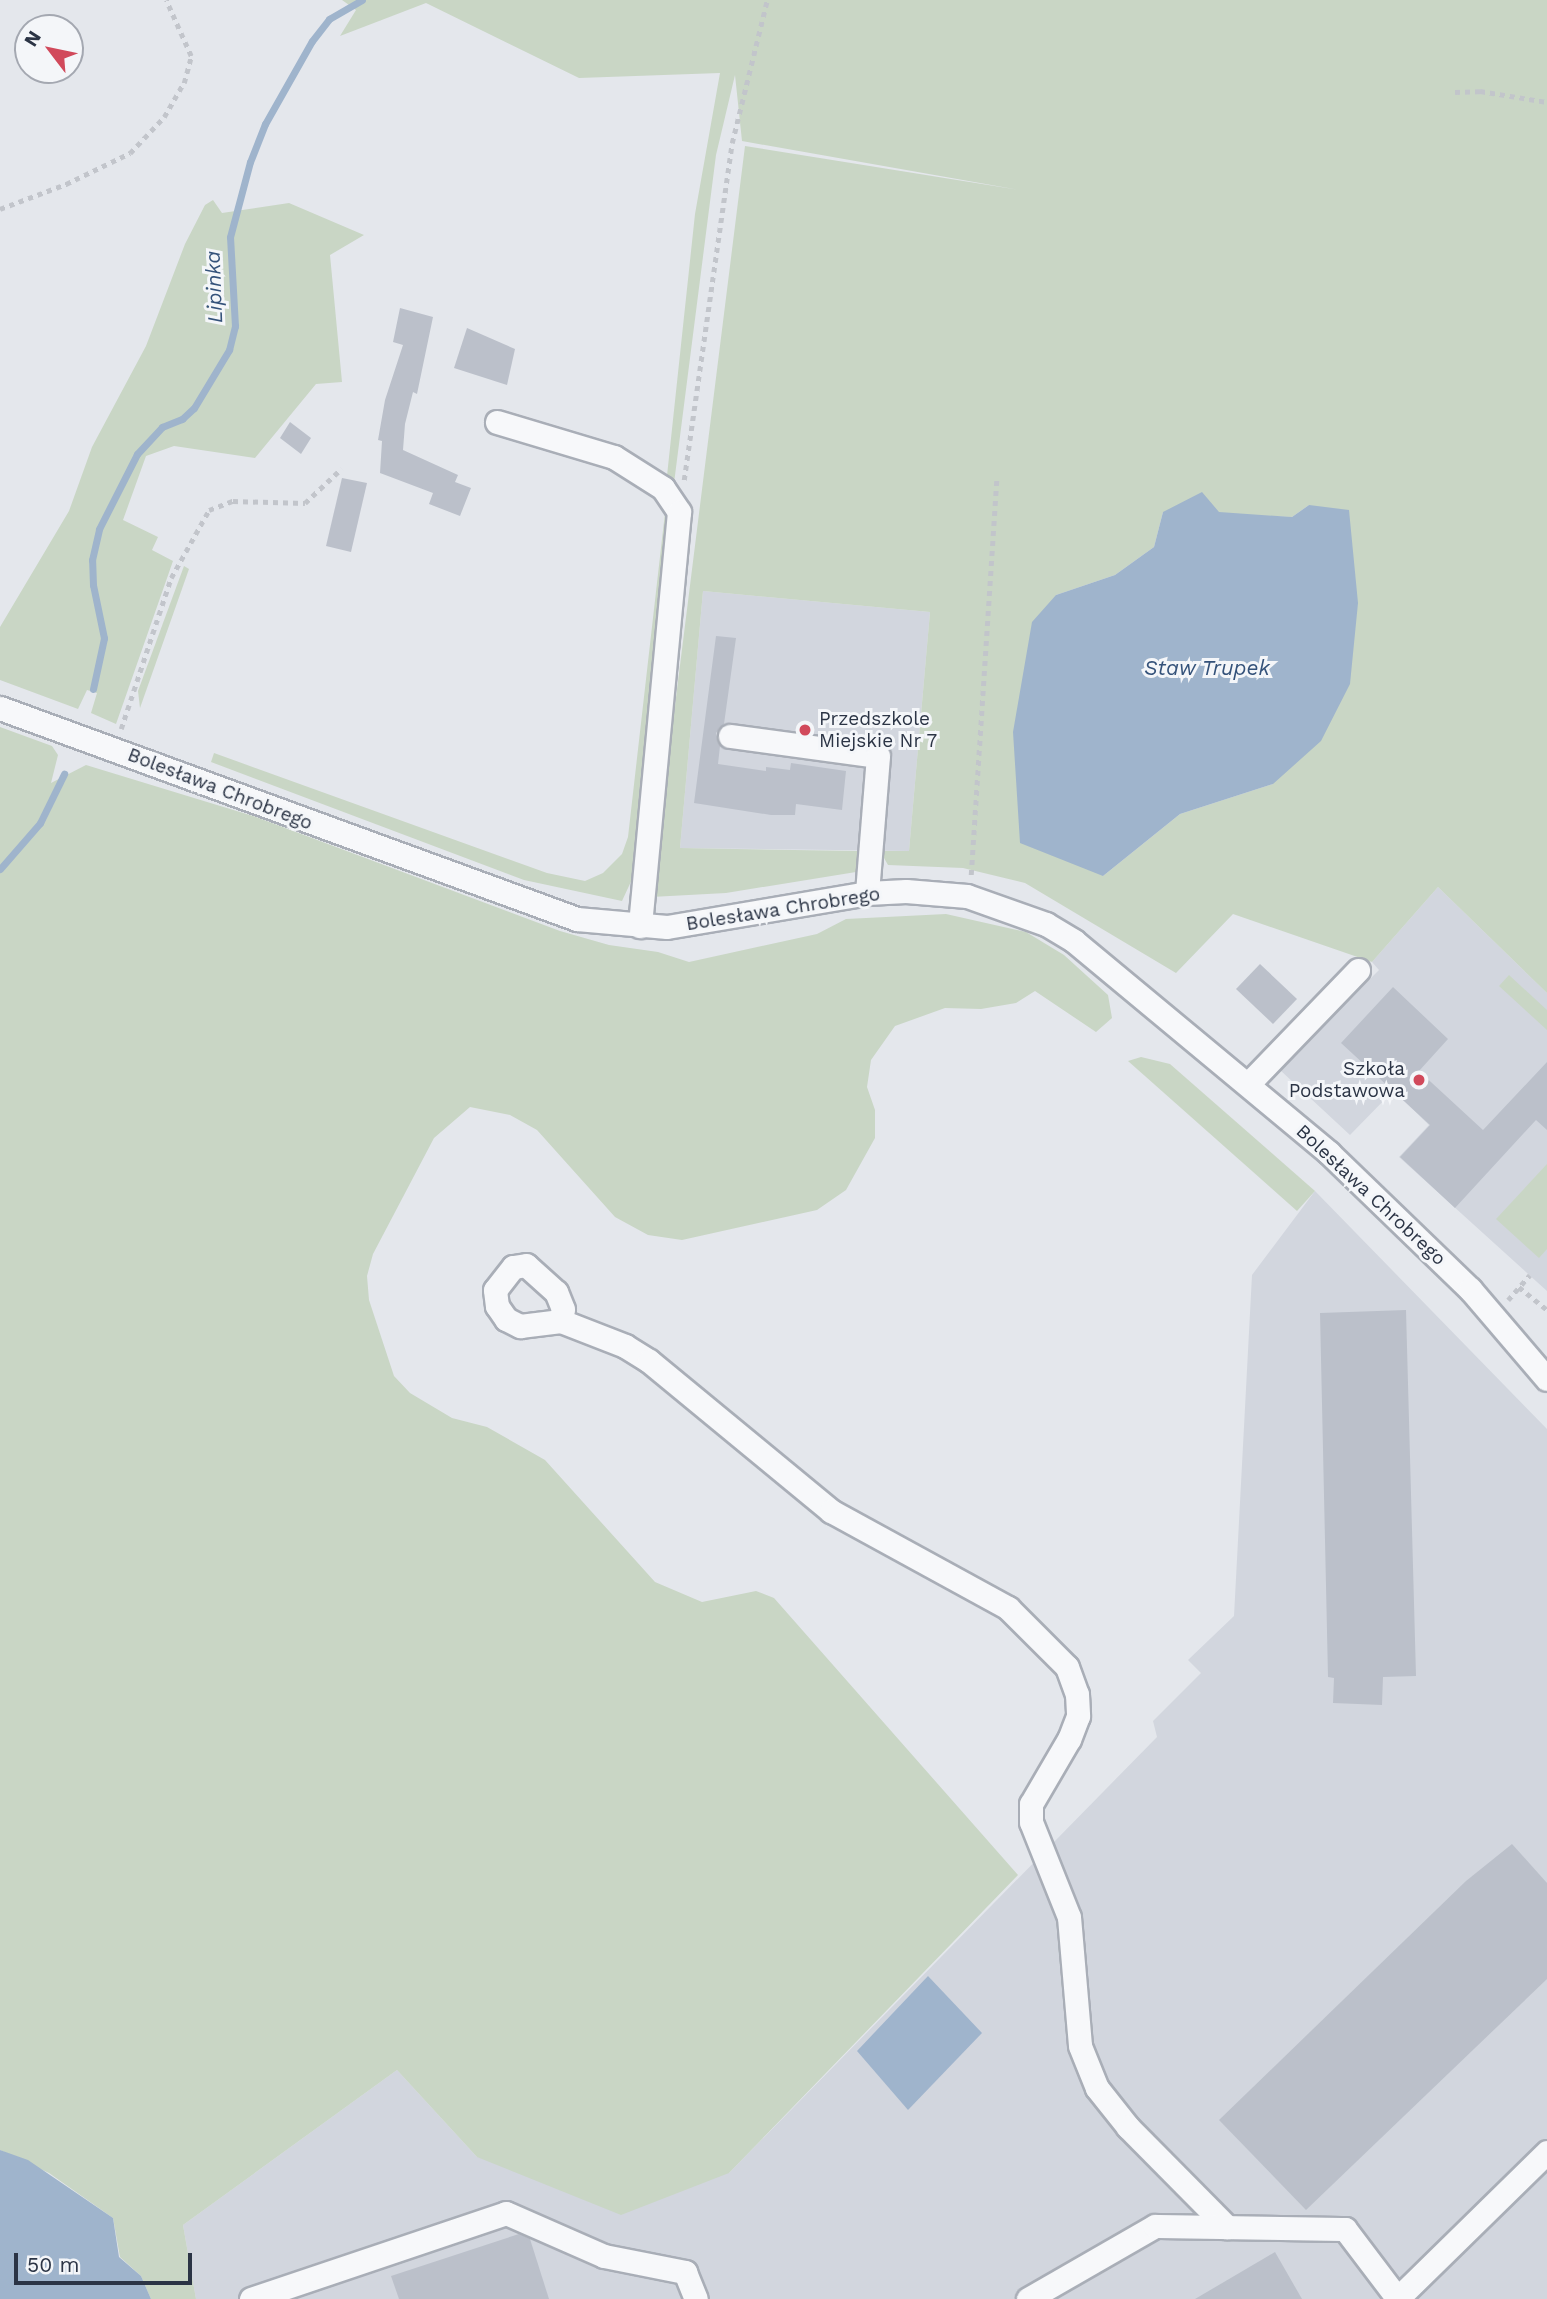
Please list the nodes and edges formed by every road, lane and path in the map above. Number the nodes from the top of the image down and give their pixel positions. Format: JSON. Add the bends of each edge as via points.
{"nodes":[{"id":1,"x":166,"y":0,"type":"edge"},
{"id":2,"x":767,"y":0,"type":"edge"},
{"id":3,"x":1455,"y":92,"type":"dead end"},
{"id":4,"x":1547,"y":102,"type":"edge"},
{"id":5,"x":0,"y":209,"type":"edge"},
{"id":6,"x":497,"y":422,"type":"dead end"},
{"id":7,"x":341,"y":469,"type":"dead end"},
{"id":8,"x":998,"y":478,"type":"dead end"},
{"id":9,"x":679,"y":512,"type":"junction"},
{"id":10,"x":0,"y":708,"type":"edge"},
{"id":11,"x":730,"y":736,"type":"dead end"},
{"id":12,"x":114,"y":750,"type":"junction"},
{"id":13,"x":984,"y":880,"type":"dead end"},
{"id":14,"x":966,"y":882,"type":"junction"},
{"id":15,"x":867,"y":893,"type":"junction"},
{"id":16,"x":640,"y":926,"type":"junction"},
{"id":17,"x":1359,"y":970,"type":"dead end"},
{"id":18,"x":1249,"y":1083,"type":"junction"},
{"id":19,"x":1530,"y":1275,"type":"dead end"},
{"id":20,"x":1519,"y":1287,"type":"junction"},
{"id":21,"x":1498,"y":1294,"type":"dead end"},
{"id":22,"x":1505,"y":1303,"type":"junction"},
{"id":23,"x":1547,"y":1310,"type":"edge"},
{"id":24,"x":1513,"y":1313,"type":"dead end"},
{"id":25,"x":561,"y":1321,"type":"dead end"},
{"id":26,"x":1547,"y":1379,"type":"edge"},
{"id":27,"x":1547,"y":2152,"type":"edge"},
{"id":28,"x":1227,"y":2227,"type":"junction"},
{"id":29,"x":251,"y":2299,"type":"edge"},
{"id":30,"x":696,"y":2299,"type":"edge"},
{"id":31,"x":1028,"y":2299,"type":"edge"},
{"id":32,"x":1397,"y":2299,"type":"edge"}],
"edges":[{"from":1,"to":5,"type":"path","via":[[191,56],[184,83],[164,117],[130,153]]},
{"from":2,"to":9,"type":"path","via":[[732,143]]},
{"from":3,"to":4,"type":"path","via":[[1480,91]]},
{"from":6,"to":9,"type":"street","via":[[614,457],[657,483]]},
{"from":7,"to":12,"type":"path","via":[[305,503],[233,501],[209,510],[171,578]]},
{"from":8,"to":14,"type":"path"},
{"from":9,"to":16,"type":"street"},
{"from":10,"to":12,"type":"street","name":"Bolesława Chrobrego"},
{"from":11,"to":15,"type":"street","via":[[878,756]]},
{"from":12,"to":16,"type":"street","name":"Bolesława Chrobrego","via":[[542,909],[606,924]]},
{"from":13,"to":14,"type":"path"},
{"from":14,"to":15,"type":"street","name":"Bolesława Chrobrego"},
{"from":14,"to":18,"type":"street","name":"Bolesława Chrobrego","via":[[1074,941]]},
{"from":15,"to":16,"type":"street","name":"Bolesława Chrobrego","via":[[726,919]]},
{"from":17,"to":18,"type":"street"},
{"from":18,"to":26,"type":"street","name":"Bolesława Chrobrego","via":[[1470,1289]]},
{"from":19,"to":20,"type":"path"},
{"from":20,"to":22,"type":"path"},
{"from":20,"to":23,"type":"path"},
{"from":21,"to":22,"type":"path"},
{"from":22,"to":24,"type":"path"},
{"from":25,"to":28,"type":"street","via":[[625,1346],[668,1375],[831,1511],[1008,1608],[1067,1667],[1077,1694],[1077,1716],[1069,1739],[1031,1804],[1031,1822],[1069,1917],[1080,2046],[1097,2088],[1128,2127]]},
{"from":27,"to":32,"type":"street"},
{"from":28,"to":31,"type":"street","via":[[1155,2226]]},
{"from":28,"to":32,"type":"street","via":[[1345,2229]]},
{"from":29,"to":30,"type":"street","via":[[506,2213],[604,2256],[685,2272]]}]}
